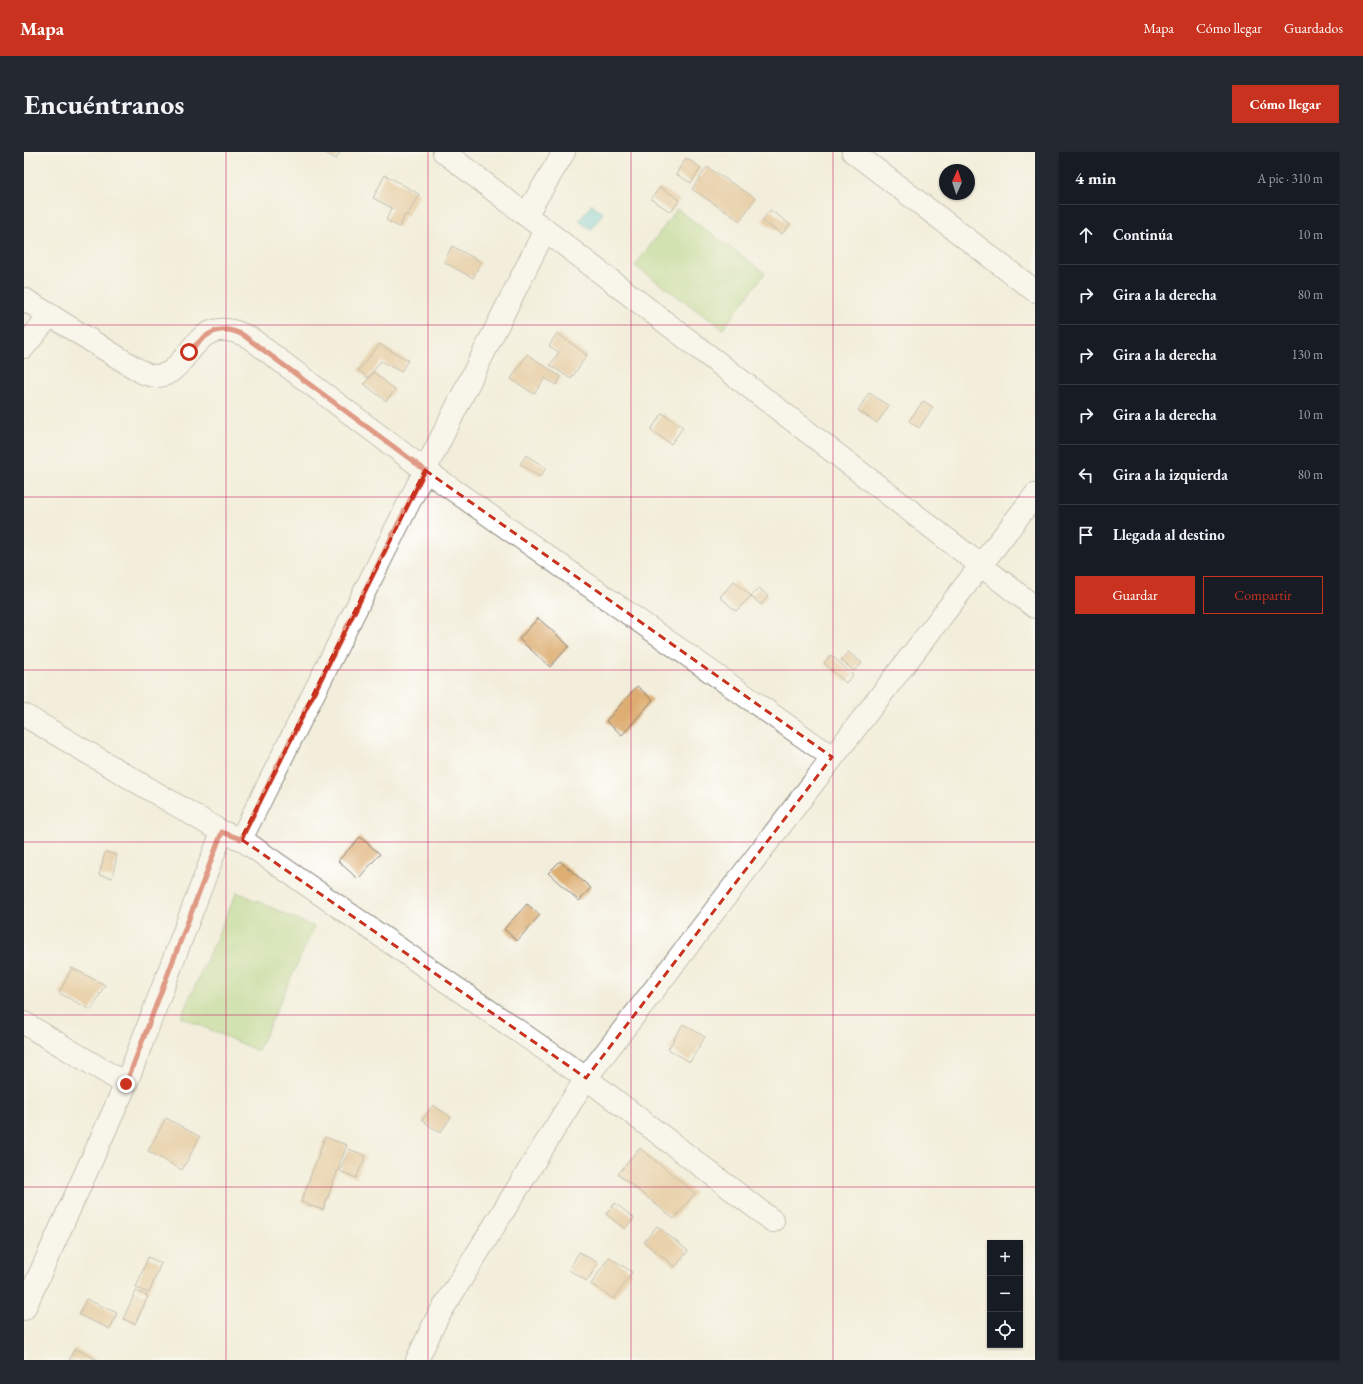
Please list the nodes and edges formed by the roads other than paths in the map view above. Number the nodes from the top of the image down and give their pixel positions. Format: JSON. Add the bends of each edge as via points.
{"nodes":[{"id":1,"x":444,"y":152,"type":"edge"},
{"id":2,"x":564,"y":152,"type":"edge"},
{"id":3,"x":853,"y":152,"type":"edge"},
{"id":4,"x":526,"y":215,"type":"junction"},
{"id":5,"x":545,"y":230,"type":"junction"},
{"id":6,"x":1035,"y":291,"type":"edge"},
{"id":7,"x":24,"y":299,"type":"edge"},
{"id":8,"x":50,"y":315,"type":"junction"},
{"id":9,"x":24,"y":347,"type":"edge"},
{"id":10,"x":425,"y":470,"type":"junction"},
{"id":11,"x":1035,"y":495,"type":"edge"},
{"id":12,"x":982,"y":566,"type":"junction"},
{"id":13,"x":1035,"y":607,"type":"edge"},
{"id":14,"x":24,"y":715,"type":"edge"},
{"id":15,"x":832,"y":758,"type":"junction"},
{"id":16,"x":231,"y":836,"type":"junction"},
{"id":17,"x":24,"y":1023,"type":"edge"},
{"id":18,"x":586,"y":1078,"type":"junction"},
{"id":19,"x":126,"y":1084,"type":"junction"},
{"id":20,"x":773,"y":1221,"type":"dead end"},
{"id":21,"x":24,"y":1309,"type":"edge"},
{"id":22,"x":417,"y":1360,"type":"edge"}],
"edges":[{"from":1,"to":4,"type":"street"},
{"from":2,"to":4,"type":"street"},
{"from":3,"to":6,"type":"street"},
{"from":4,"to":5,"type":"street"},
{"from":5,"to":10,"type":"street"},
{"from":5,"to":12,"type":"street"},
{"from":7,"to":8,"type":"street"},
{"from":8,"to":9,"type":"street"},
{"from":8,"to":10,"type":"street","via":[[147,374],[160,375],[180,365],[197,342],[210,332],[227,329],[236,331],[250,338]]},
{"from":10,"to":15,"type":"street"},
{"from":10,"to":16,"type":"street"},
{"from":11,"to":12,"type":"street"},
{"from":12,"to":13,"type":"street"},
{"from":12,"to":15,"type":"street"},
{"from":14,"to":16,"type":"street"},
{"from":15,"to":18,"type":"street"},
{"from":16,"to":18,"type":"street"},
{"from":16,"to":19,"type":"street"},
{"from":17,"to":19,"type":"street"},
{"from":18,"to":20,"type":"street"},
{"from":18,"to":22,"type":"street","via":[[437,1318]]},
{"from":19,"to":21,"type":"street"}]}
